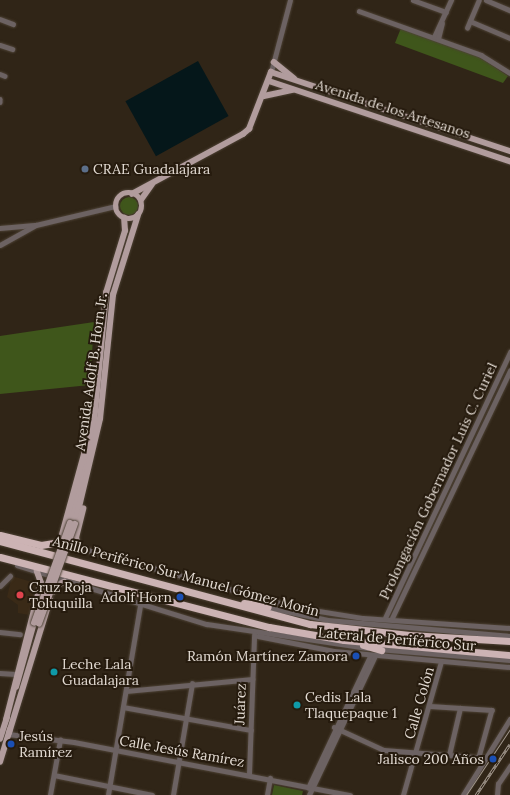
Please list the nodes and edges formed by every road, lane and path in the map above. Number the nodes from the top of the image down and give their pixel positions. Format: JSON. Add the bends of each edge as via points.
{"nodes":[{"id":1,"x":290,"y":0,"type":"edge"},
{"id":2,"x":413,"y":0,"type":"edge"},
{"id":3,"x":451,"y":0,"type":"edge"},
{"id":4,"x":479,"y":0,"type":"edge"},
{"id":5,"x":486,"y":0,"type":"edge"},
{"id":6,"x":510,"y":10,"type":"edge"},
{"id":7,"x":359,"y":11,"type":"dead end"},
{"id":8,"x":446,"y":12,"type":"junction"},
{"id":9,"x":0,"y":19,"type":"edge"},
{"id":10,"x":470,"y":21,"type":"junction"},
{"id":11,"x":13,"y":24,"type":"dead end"},
{"id":12,"x":467,"y":28,"type":"dead end"},
{"id":13,"x":436,"y":38,"type":"junction"},
{"id":14,"x":510,"y":38,"type":"edge"},
{"id":15,"x":0,"y":45,"type":"edge"},
{"id":16,"x":12,"y":49,"type":"dead end"},
{"id":17,"x":274,"y":62,"type":"junction"},
{"id":18,"x":271,"y":72,"type":"junction"},
{"id":19,"x":510,"y":73,"type":"edge"},
{"id":20,"x":269,"y":80,"type":"junction"},
{"id":21,"x":297,"y":81,"type":"junction"},
{"id":22,"x":294,"y":89,"type":"junction"},
{"id":23,"x":264,"y":96,"type":"junction"},
{"id":24,"x":357,"y":101,"type":"junction"},
{"id":25,"x":354,"y":109,"type":"junction"},
{"id":26,"x":406,"y":116,"type":"junction"},
{"id":27,"x":404,"y":125,"type":"junction"},
{"id":28,"x":510,"y":151,"type":"edge"},
{"id":29,"x":510,"y":161,"type":"edge"},
{"id":30,"x":154,"y":182,"type":"junction"},
{"id":31,"x":132,"y":194,"type":"junction"},
{"id":32,"x":141,"y":200,"type":"junction"},
{"id":33,"x":116,"y":206,"type":"junction"},
{"id":34,"x":138,"y":215,"type":"junction"},
{"id":35,"x":124,"y":218,"type":"junction"},
{"id":36,"x":36,"y":225,"type":"junction"},
{"id":37,"x":0,"y":228,"type":"edge"},
{"id":38,"x":0,"y":245,"type":"edge"},
{"id":39,"x":510,"y":352,"type":"edge"},
{"id":40,"x":510,"y":371,"type":"edge"},
{"id":41,"x":97,"y":419,"type":"junction"},
{"id":42,"x":63,"y":531,"type":"junction"},
{"id":43,"x":76,"y":534,"type":"junction"},
{"id":44,"x":0,"y":535,"type":"edge"},
{"id":45,"x":0,"y":541,"type":"edge"},
{"id":46,"x":60,"y":542,"type":"junction"},
{"id":47,"x":79,"y":549,"type":"junction"},
{"id":48,"x":0,"y":557,"type":"edge"},
{"id":49,"x":37,"y":572,"type":"junction"},
{"id":50,"x":10,"y":576,"type":"dead end"},
{"id":51,"x":64,"y":582,"type":"junction"},
{"id":52,"x":0,"y":586,"type":"edge"},
{"id":53,"x":236,"y":594,"type":"junction"},
{"id":54,"x":37,"y":596,"type":"junction"},
{"id":55,"x":200,"y":596,"type":"junction"},
{"id":56,"x":50,"y":599,"type":"junction"},
{"id":57,"x":140,"y":605,"type":"junction"},
{"id":58,"x":268,"y":608,"type":"junction"},
{"id":59,"x":32,"y":615,"type":"junction"},
{"id":60,"x":385,"y":618,"type":"junction"},
{"id":61,"x":392,"y":618,"type":"junction"},
{"id":62,"x":45,"y":619,"type":"junction"},
{"id":63,"x":37,"y":624,"type":"junction"},
{"id":64,"x":510,"y":628,"type":"edge"},
{"id":65,"x":237,"y":630,"type":"junction"},
{"id":66,"x":0,"y":632,"type":"edge"},
{"id":67,"x":20,"y":634,"type":"dead end"},
{"id":68,"x":254,"y":635,"type":"junction"},
{"id":69,"x":510,"y":636,"type":"edge"},
{"id":70,"x":344,"y":640,"type":"junction"},
{"id":71,"x":510,"y":641,"type":"edge"},
{"id":72,"x":381,"y":650,"type":"junction"},
{"id":73,"x":510,"y":655,"type":"edge"},
{"id":74,"x":370,"y":656,"type":"junction"},
{"id":75,"x":375,"y":656,"type":"junction"},
{"id":76,"x":510,"y":660,"type":"edge"},
{"id":77,"x":441,"y":662,"type":"junction"},
{"id":78,"x":510,"y":668,"type":"edge"},
{"id":79,"x":0,"y":674,"type":"edge"},
{"id":80,"x":15,"y":674,"type":"junction"},
{"id":81,"x":252,"y":680,"type":"junction"},
{"id":82,"x":192,"y":684,"type":"junction"},
{"id":83,"x":126,"y":691,"type":"junction"},
{"id":84,"x":430,"y":706,"type":"junction"},
{"id":85,"x":123,"y":707,"type":"junction"},
{"id":86,"x":460,"y":708,"type":"junction"},
{"id":87,"x":186,"y":718,"type":"junction"},
{"id":88,"x":510,"y":719,"type":"edge"},
{"id":89,"x":6,"y":720,"type":"junction"},
{"id":90,"x":334,"y":727,"type":"junction"},
{"id":91,"x":251,"y":730,"type":"junction"},
{"id":92,"x":340,"y":730,"type":"junction"},
{"id":93,"x":8,"y":734,"type":"junction"},
{"id":94,"x":0,"y":736,"type":"edge"},
{"id":95,"x":60,"y":740,"type":"junction"},
{"id":96,"x":116,"y":750,"type":"junction"},
{"id":97,"x":416,"y":752,"type":"junction"},
{"id":98,"x":322,"y":754,"type":"junction"},
{"id":99,"x":449,"y":755,"type":"junction"},
{"id":100,"x":328,"y":756,"type":"junction"},
{"id":101,"x":479,"y":757,"type":"junction"},
{"id":102,"x":486,"y":758,"type":"junction"},
{"id":103,"x":179,"y":761,"type":"junction"},
{"id":104,"x":0,"y":762,"type":"edge"},
{"id":105,"x":510,"y":766,"type":"edge"},
{"id":106,"x":249,"y":774,"type":"junction"},
{"id":107,"x":54,"y":775,"type":"junction"},
{"id":108,"x":270,"y":778,"type":"junction"},
{"id":109,"x":109,"y":786,"type":"junction"},
{"id":110,"x":308,"y":787,"type":"junction"},
{"id":111,"x":313,"y":788,"type":"junction"},
{"id":112,"x":50,"y":795,"type":"edge"},
{"id":113,"x":108,"y":795,"type":"edge"},
{"id":114,"x":152,"y":795,"type":"edge"},
{"id":115,"x":173,"y":795,"type":"edge"},
{"id":116,"x":267,"y":795,"type":"edge"},
{"id":117,"x":309,"y":795,"type":"edge"},
{"id":118,"x":350,"y":795,"type":"edge"},
{"id":119,"x":403,"y":795,"type":"edge"},
{"id":120,"x":463,"y":795,"type":"edge"},
{"id":121,"x":497,"y":795,"type":"edge"}],
"edges":[{"from":1,"to":17,"type":"street"},
{"from":2,"to":8,"type":"street"},
{"from":3,"to":8,"type":"street"},
{"from":4,"to":10,"type":"street"},
{"from":5,"to":6,"type":"street"},
{"from":7,"to":13,"type":"street"},
{"from":8,"to":13,"type":"street"},
{"from":9,"to":11,"type":"street"},
{"from":10,"to":12,"type":"street"},
{"from":10,"to":14,"type":"street"},
{"from":13,"to":19,"type":"street","via":[[481,55]]},
{"from":15,"to":16,"type":"street"},
{"from":17,"to":18,"type":"street"},
{"from":17,"to":21,"type":"main road"},
{"from":18,"to":20,"type":"main road"},
{"from":18,"to":21,"type":"main road","name":"Avenida de los Artesanos"},
{"from":20,"to":22,"type":"main road","name":"Avenida de los Artesanos"},
{"from":20,"to":23,"type":"main road"},
{"from":21,"to":24,"type":"main road","name":"Avenida de los Artesanos"},
{"from":22,"to":23,"type":"main road"},
{"from":22,"to":25,"type":"main road","name":"Avenida de los Artesanos"},
{"from":23,"to":30,"type":"main road","via":[[243,134]]},
{"from":24,"to":25,"type":"main road"},
{"from":24,"to":26,"type":"main road","name":"Avenida de los Artesanos"},
{"from":25,"to":27,"type":"main road","name":"Avenida de los Artesanos"},
{"from":26,"to":27,"type":"main road"},
{"from":26,"to":28,"type":"main road","name":"Avenida de los Artesanos"},
{"from":27,"to":29,"type":"main road","name":"Avenida de los Artesanos"},
{"from":30,"to":31,"type":"main road"},
{"from":30,"to":32,"type":"main road"},
{"from":31,"to":32,"type":"main road"},
{"from":31,"to":33,"type":"main road","via":[[121,196]]},
{"from":32,"to":34,"type":"main road"},
{"from":33,"to":35,"type":"main road"},
{"from":33,"to":36,"type":"street"},
{"from":34,"to":35,"type":"main road"},
{"from":34,"to":41,"type":"main road","name":"Avenida Adolf B. Horn Jr.","via":[[113,295]]},
{"from":35,"to":41,"type":"main road","name":"Avenida Adolf B. Horn Jr.","via":[[125,231],[106,293]]},
{"from":36,"to":37,"type":"street"},
{"from":36,"to":38,"type":"street"},
{"from":39,"to":60,"type":"street","name":"Prolongación Gobernador Luis C. Curiel"},
{"from":40,"to":61,"type":"street","name":"Prolongación Gobernador Luis C. Curiel"},
{"from":41,"to":42,"type":"main road","via":[[88,429]]},
{"from":41,"to":43,"type":"main road","via":[[102,431]]},
{"from":41,"to":63,"type":"main road","name":"Avenida Adolf B. Horn Jr.","bridge":true,"via":[[72,523]]},
{"from":42,"to":43,"type":"main road"},
{"from":42,"to":46,"type":"main road"},
{"from":43,"to":47,"type":"main road"},
{"from":44,"to":46,"type":"highway","via":[[41,545]]},
{"from":45,"to":55,"type":"highway","name":"Anillo Periférico Sur Manuel Gómez Morín"},
{"from":46,"to":47,"type":"street"},
{"from":47,"to":53,"type":"street"},
{"from":48,"to":49,"type":"street"},
{"from":48,"to":70,"type":"highway","name":"Anillo Periférico Sur Manuel Gómez Morín","via":[[228,618]]},
{"from":49,"to":51,"type":"street"},
{"from":49,"to":54,"type":"main road","via":[[41,580]]},
{"from":50,"to":52,"type":"street"},
{"from":51,"to":56,"type":"main road","via":[[55,586]]},
{"from":51,"to":57,"type":"street"},
{"from":53,"to":58,"type":"street","name":"Lateral de Periférico Sur"},
{"from":53,"to":60,"type":"street","via":[[333,614]]},
{"from":54,"to":56,"type":"main road","via":[[46,592]]},
{"from":54,"to":59,"type":"main road"},
{"from":55,"to":58,"type":"highway"},
{"from":55,"to":71,"type":"highway","name":"Anillo Periférico Sur Manuel Gómez Morín","via":[[278,617],[338,628]]},
{"from":56,"to":62,"type":"main road"},
{"from":57,"to":65,"type":"street"},
{"from":57,"to":83,"type":"street"},
{"from":58,"to":69,"type":"street","name":"Lateral de Periférico Sur","via":[[328,620]]},
{"from":59,"to":62,"type":"main road"},
{"from":59,"to":80,"type":"main road"},
{"from":60,"to":61,"type":"street"},
{"from":61,"to":64,"type":"street"},
{"from":62,"to":93,"type":"main road"},
{"from":63,"to":89,"type":"main road","name":"Avenida Adolf B. Horn Jr."},
{"from":63,"to":93,"type":"main road","name":"Avenida Adolf B. Horn Jr."},
{"from":65,"to":68,"type":"street"},
{"from":65,"to":72,"type":"street","name":"Lateral de Periférico Sur"},
{"from":66,"to":67,"type":"street"},
{"from":68,"to":74,"type":"street","via":[[293,645]]},
{"from":68,"to":81,"type":"street","name":"Juárez"},
{"from":70,"to":72,"type":"highway"},
{"from":70,"to":73,"type":"highway","name":"Anillo Periférico Sur Manuel Gómez Morín"},
{"from":72,"to":76,"type":"street","name":"Lateral de Periférico Sur"},
{"from":74,"to":75,"type":"street"},
{"from":74,"to":90,"type":"street"},
{"from":75,"to":77,"type":"street"},
{"from":75,"to":92,"type":"street"},
{"from":77,"to":78,"type":"street"},
{"from":77,"to":84,"type":"street","name":"Calle Colón"},
{"from":79,"to":80,"type":"street"},
{"from":80,"to":89,"type":"main road"},
{"from":81,"to":82,"type":"street"},
{"from":81,"to":91,"type":"street","name":"Juárez"},
{"from":82,"to":83,"type":"street"},
{"from":82,"to":87,"type":"street"},
{"from":83,"to":85,"type":"street"},
{"from":84,"to":86,"type":"street"},
{"from":84,"to":97,"type":"street","name":"Calle Colón"},
{"from":85,"to":87,"type":"street"},
{"from":85,"to":96,"type":"street"},
{"from":86,"to":99,"type":"street"},
{"from":86,"to":101,"type":"street","via":[[492,710]]},
{"from":87,"to":91,"type":"street"},
{"from":87,"to":103,"type":"street"},
{"from":88,"to":102,"type":"street"},
{"from":89,"to":94,"type":"main road","name":"Avenida Adolf B. Horn Jr."},
{"from":90,"to":92,"type":"street"},
{"from":90,"to":98,"type":"street"},
{"from":91,"to":106,"type":"street","name":"Juárez"},
{"from":92,"to":97,"type":"street","via":[[379,748]]},
{"from":92,"to":100,"type":"street"},
{"from":93,"to":95,"type":"street","name":"Calle Jesús Ramírez"},
{"from":93,"to":104,"type":"main road","name":"Avenida Adolf B. Horn Jr."},
{"from":95,"to":96,"type":"street","name":"Calle Jesús Ramírez"},
{"from":95,"to":107,"type":"street"},
{"from":96,"to":103,"type":"street","name":"Calle Jesús Ramírez"},
{"from":96,"to":109,"type":"street"},
{"from":97,"to":99,"type":"street"},
{"from":97,"to":119,"type":"street","name":"Calle Colón"},
{"from":98,"to":100,"type":"street"},
{"from":98,"to":110,"type":"street"},
{"from":99,"to":101,"type":"street"},
{"from":100,"to":111,"type":"street"},
{"from":101,"to":102,"type":"street"},
{"from":102,"to":120,"type":"street"},
{"from":103,"to":106,"type":"street","name":"Calle Jesús Ramírez"},
{"from":103,"to":115,"type":"street"},
{"from":105,"to":121,"type":"street","via":[[498,784]]},
{"from":106,"to":108,"type":"street","name":"Calle Jesús Ramírez"},
{"from":107,"to":109,"type":"street"},
{"from":107,"to":112,"type":"street"},
{"from":108,"to":110,"type":"street","name":"Calle Jesús Ramírez"},
{"from":108,"to":116,"type":"street"},
{"from":109,"to":113,"type":"street"},
{"from":109,"to":114,"type":"street"},
{"from":110,"to":111,"type":"street","name":"Calle Jesús Ramírez"},
{"from":110,"to":117,"type":"street"},
{"from":111,"to":117,"type":"street"},
{"from":111,"to":118,"type":"street","name":"Calle Jesús Ramírez"}]}
